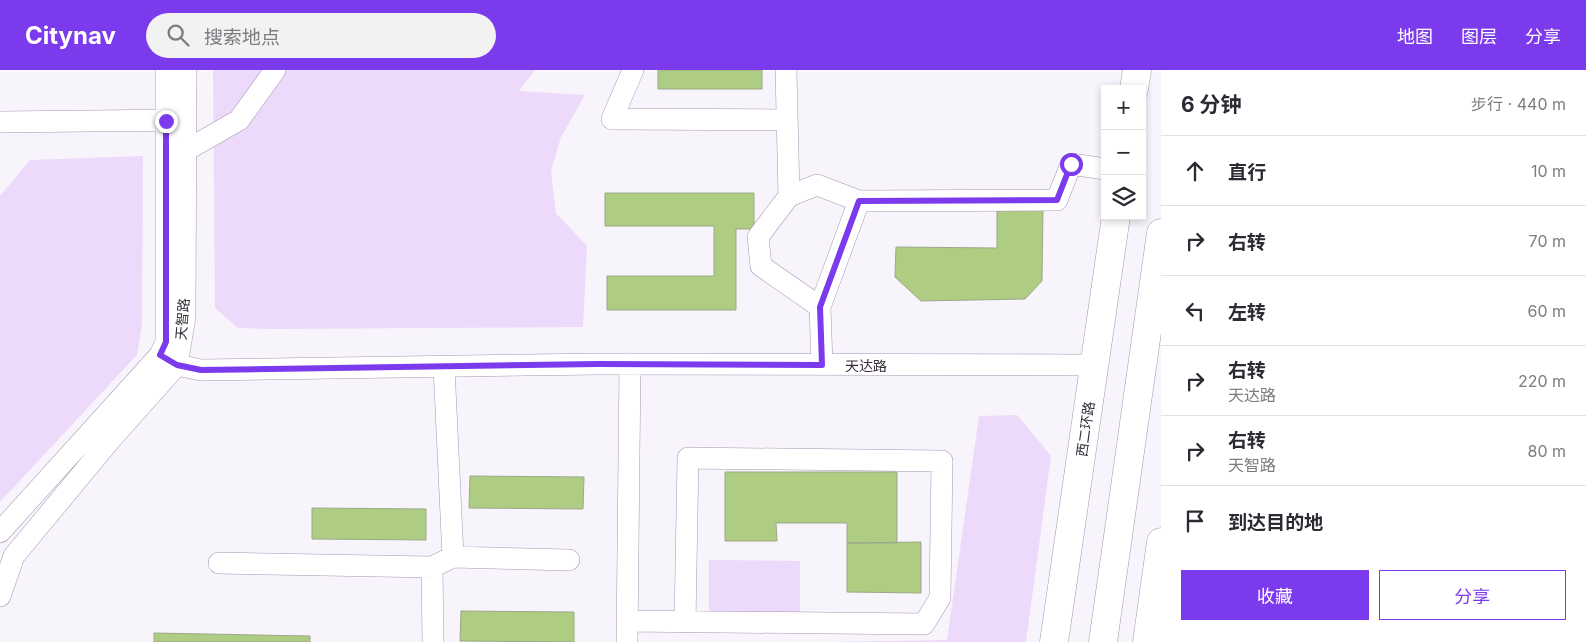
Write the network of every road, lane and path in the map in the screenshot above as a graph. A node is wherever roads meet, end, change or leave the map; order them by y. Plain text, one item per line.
1 (166, 70) edge
2 (186, 70) edge
3 (275, 70) edge
4 (634, 70) edge
5 (786, 70) edge
6 (1137, 70) edge
7 (1135, 85) edge
8 (787, 120) junction
9 (176, 121) junction
10 (0, 122) edge
11 (185, 151) junction
12 (1101, 168) edge
13 (789, 196) junction
14 (859, 201) junction
15 (1115, 220) edge
16 (1161, 234) edge
17 (820, 307) junction
18 (169, 360) junction
19 (630, 364) junction
20 (822, 365) junction
21 (1094, 365) junction
22 (444, 367) junction
23 (0, 532) edge
24 (1161, 542) edge
25 (453, 557) junction
26 (570, 560) dead end
27 (219, 563) dead end
28 (432, 567) junction
29 (3, 580) edge
30 (686, 622) junction
31 (628, 632) edge
32 (433, 642) edge
33 (1054, 642) edge
34 (1103, 642) edge
35 (1147, 642) edge

1 - 9 street, 天智路
2 - 9 street, 天智路
3 - 11 street
4 - 8 street
5 - 8 street
6 - 7 highway
8 - 13 street
9 - 10 street
9 - 11 street, 天智路
9 - 18 street, 天智路
11 - 18 street, 天智路
12 - 14 street
13 - 14 street
13 - 17 street
14 - 17 street
15 - 21 highway, 西二环路
16 - 34 highway
17 - 20 street
18 - 22 street, 天达路
18 - 23 street, 天智路
18 - 29 street, 天智路
19 - 20 street, 天达路
19 - 22 street, 天达路
19 - 31 street
20 - 21 street, 天达路
21 - 33 highway, 西二环路
22 - 25 street
24 - 35 highway
25 - 26 street
25 - 28 street
27 - 28 street
28 - 32 street
30 - 30 street
30 - 31 street

